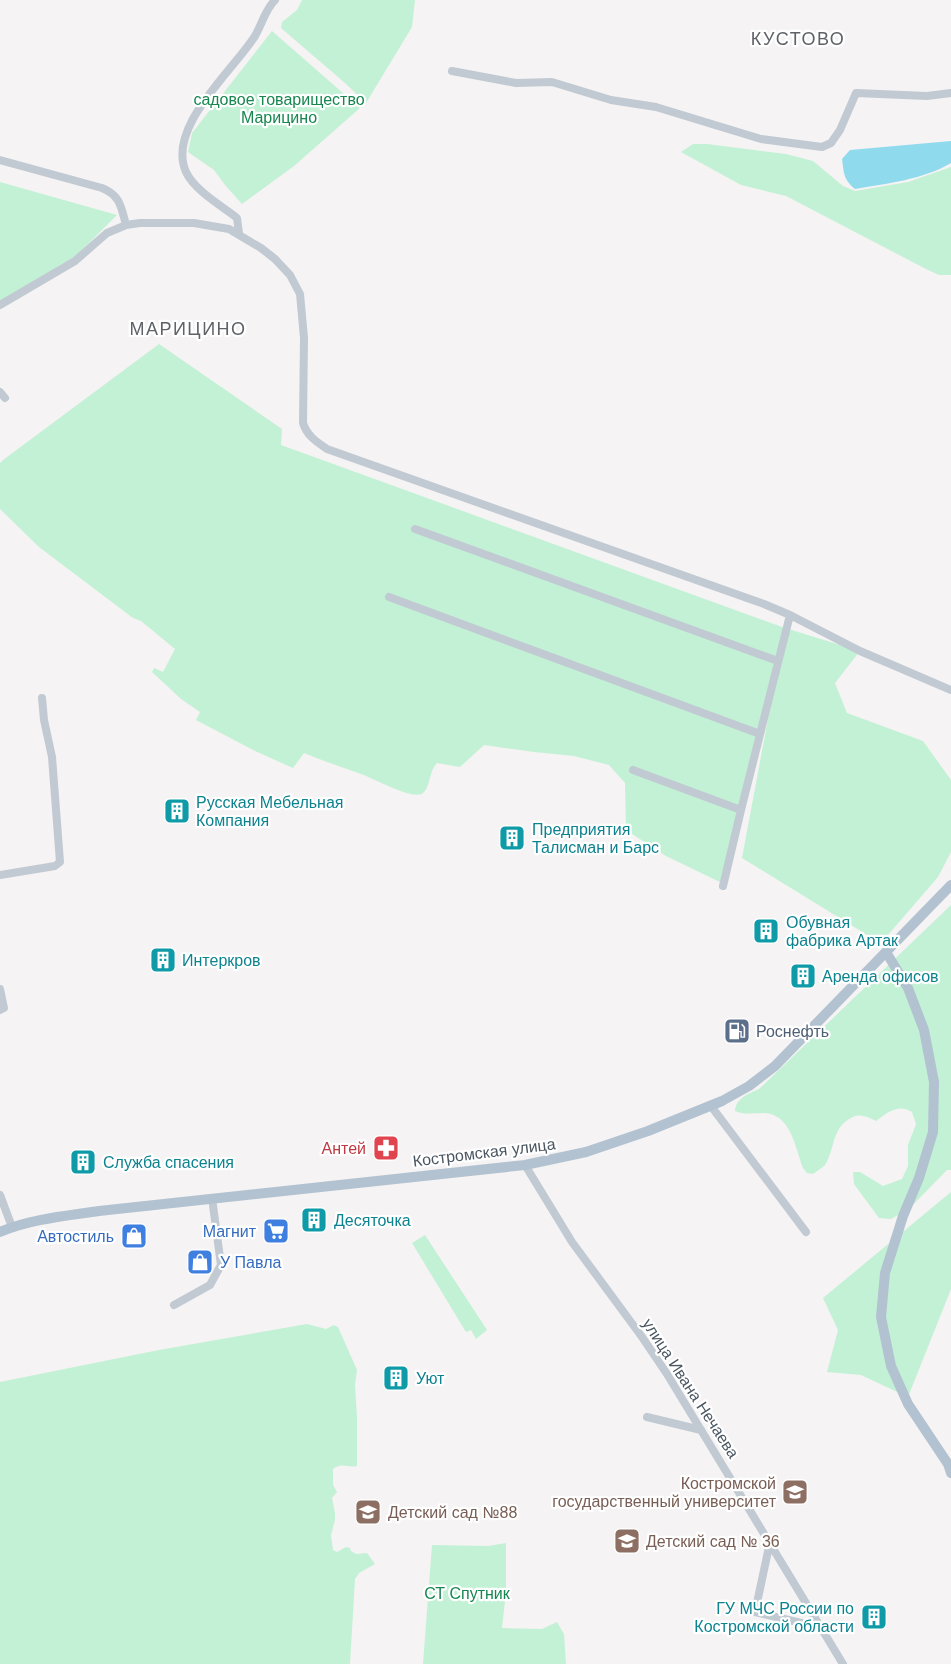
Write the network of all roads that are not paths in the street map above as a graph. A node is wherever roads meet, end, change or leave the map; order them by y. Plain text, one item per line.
1 (275, 0) edge
2 (452, 71) dead end
3 (951, 93) edge
4 (0, 160) edge
5 (126, 225) junction
6 (239, 234) junction
7 (0, 305) edge
8 (415, 529) dead end
9 (389, 597) dead end
10 (790, 615) junction
11 (778, 661) junction
12 (951, 690) edge
13 (42, 698) dead end
14 (760, 734) junction
15 (633, 770) dead end
16 (741, 810) junction
17 (0, 875) edge
18 (951, 885) edge
19 (723, 886) dead end
20 (886, 952) junction
21 (0, 989) edge
22 (2, 1009) edge
23 (711, 1106) junction
24 (525, 1165) junction
25 (0, 1195) edge
26 (212, 1198) junction
27 (12, 1227) junction
28 (0, 1232) edge
29 (806, 1232) dead end
30 (174, 1305) dead end
31 (647, 1417) dead end
32 (701, 1430) junction
33 (951, 1473) edge
34 (770, 1542) junction
35 (822, 1628) junction
36 (843, 1664) edge

1 - 6 street
2 - 3 street
4 - 5 street
5 - 6 street
5 - 7 street
6 - 10 street
8 - 11 street
9 - 14 street
10 - 11 street
10 - 12 street
11 - 14 street
13 - 17 street
14 - 16 street
15 - 16 street
16 - 19 street
18 - 20 main road, Костромская улица
20 - 23 main road, Костромская улица
20 - 33 main road
21 - 22 street
23 - 24 main road, Костромская улица
23 - 29 street
24 - 26 main road, Костромская улица
24 - 32 street, улица Ивана Нечаева
25 - 27 street
26 - 27 main road, Костромская улица
26 - 30 street
27 - 28 main road, Костромская улица
31 - 32 street
32 - 34 street, улица Ивана Нечаева
34 - 35 street, улица Ивана Нечаева
34 - 35 street
35 - 36 street, улица Ивана Нечаева

